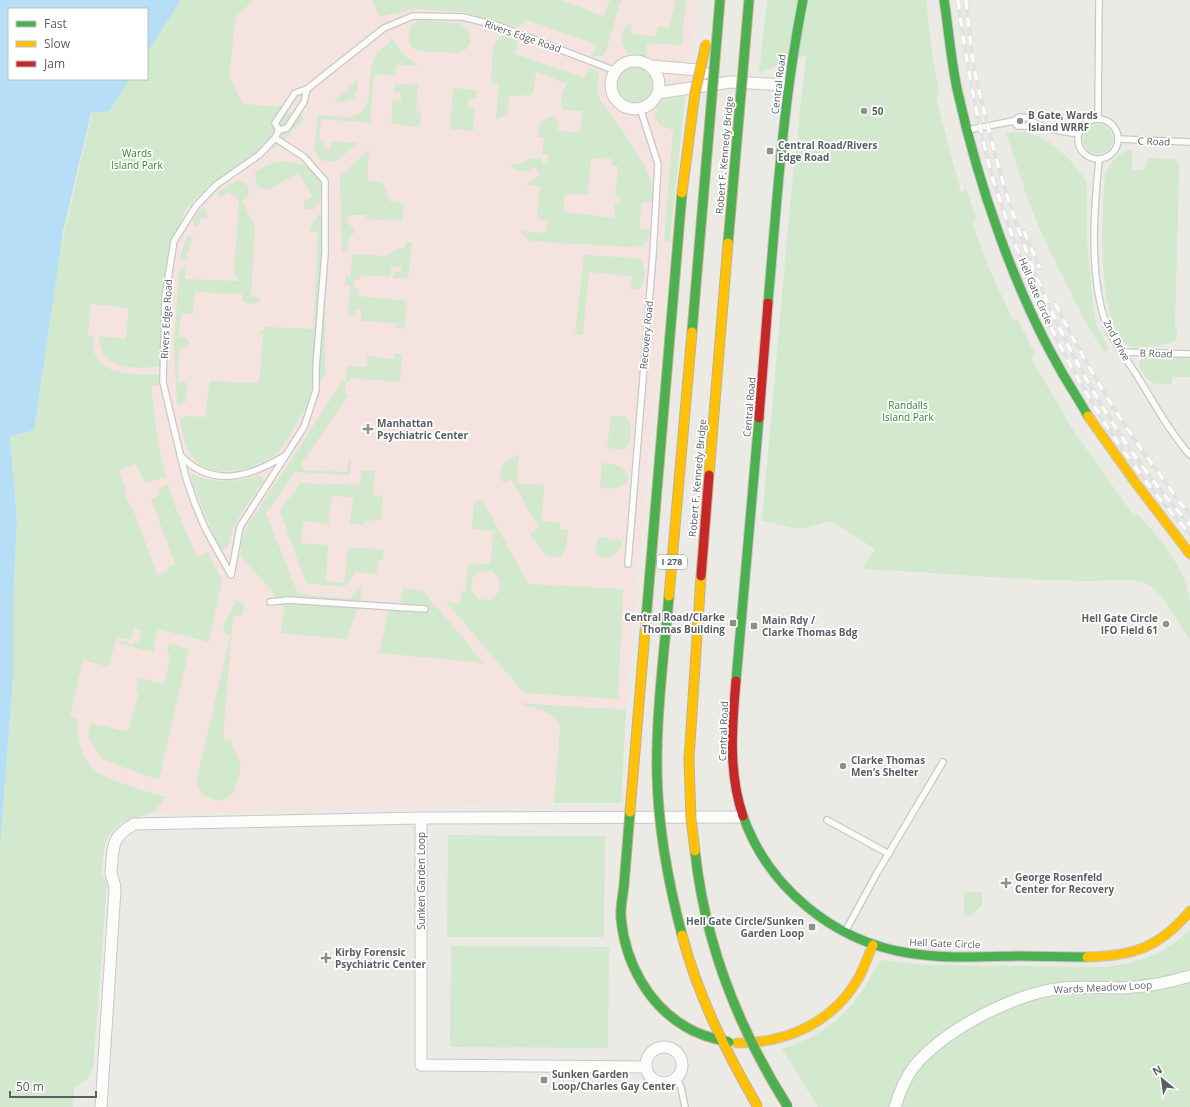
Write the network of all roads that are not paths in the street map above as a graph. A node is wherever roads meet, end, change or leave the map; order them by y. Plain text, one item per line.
1 (716, 0) edge
2 (720, 0) edge
3 (749, 0) edge
4 (803, 0) edge
5 (944, 0) edge
6 (1099, 0) edge
7 (651, 66) junction
8 (616, 70) junction
9 (730, 82) junction
10 (788, 84) junction
11 (307, 89) junction
12 (658, 93) junction
13 (640, 108) junction
14 (1098, 119) junction
15 (1013, 121) junction
16 (1031, 123) junction
17 (279, 130) junction
18 (968, 130) junction
19 (1078, 134) junction
20 (275, 138) junction
21 (1118, 139) junction
22 (1190, 142) edge
23 (1099, 160) junction
24 (1122, 352) junction
25 (1190, 354) edge
26 (180, 455) junction
27 (286, 455) junction
28 (1190, 455) edge
29 (1190, 554) edge
30 (628, 564) dead end
31 (270, 602) dead end
32 (425, 609) dead end
33 (943, 762) dead end
34 (742, 817) junction
35 (421, 818) junction
36 (827, 820) dead end
37 (889, 854) junction
38 (1190, 911) edge
39 (846, 932) junction
40 (873, 945) junction
41 (1190, 976) edge
42 (646, 1066) junction
43 (677, 1079) junction
44 (101, 1107) edge
45 (685, 1107) edge
46 (758, 1107) edge
47 (788, 1107) edge
48 (894, 1107) edge

1 - 40 main road, bridge
2 - 46 main road, Robert F. Kennedy Bridge / I 278, bridge
3 - 47 main road, Robert F. Kennedy Bridge / I 278, bridge
4 - 10 main road, Central Road
5 - 18 main road, Hell Gate Circle
6 - 14 lane
7 - 8 street
7 - 9 street
7 - 12 street
8 - 11 lane, Rivers Edge Road
8 - 13 street
9 - 10 street
9 - 12 street
10 - 34 main road, Central Road
11 - 17 lane, Rivers Edge Road
11 - 17 lane, Rivers Edge Road
12 - 13 street
13 - 30 lane, Recovery Road
14 - 19 lane
14 - 21 lane
15 - 16 lane
15 - 16 lane
15 - 18 lane
16 - 19 lane
17 - 20 lane, Rivers Edge Road
18 - 29 main road, Hell Gate Circle
19 - 23 lane
20 - 26 lane, Rivers Edge Road
20 - 27 lane
21 - 22 lane, C Road
21 - 23 lane
23 - 24 lane, 2nd Drive
24 - 25 lane, B Road
24 - 28 lane, 2nd Drive
26 - 27 lane
26 - 27 lane, Rivers Edge Road
31 - 32 lane
33 - 37 lane
34 - 35 street, Sunken Garden Loop
34 - 39 main road, Hell Gate Circle
35 - 42 street, Sunken Garden Loop
35 - 44 street
36 - 37 lane
37 - 39 lane
38 - 40 main road, Hell Gate Circle
39 - 40 main road, Hell Gate Circle
41 - 48 street, Wards Meadow Loop
42 - 43 street
42 - 43 street
43 - 45 lane

